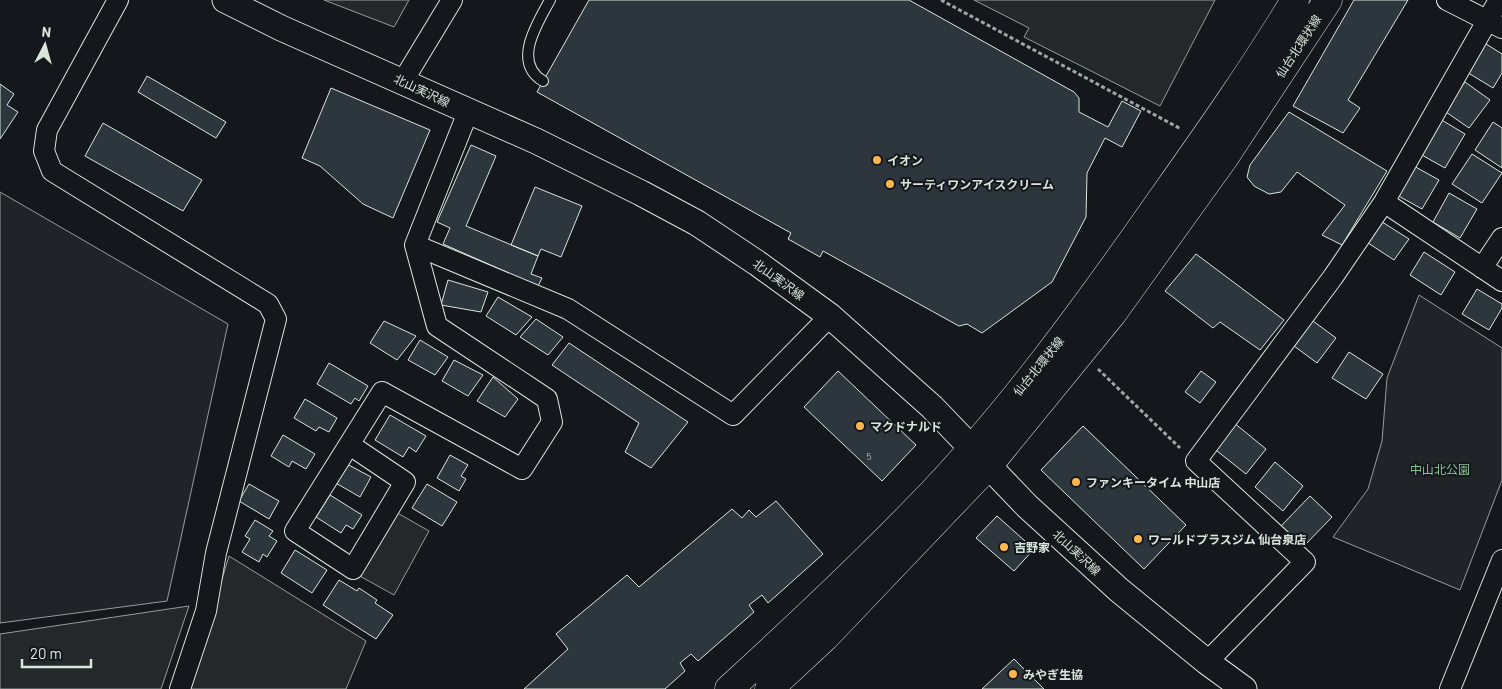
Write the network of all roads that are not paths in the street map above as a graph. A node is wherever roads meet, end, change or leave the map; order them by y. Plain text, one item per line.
1 (118, 0) edge
2 (225, 0) edge
3 (452, 0) edge
4 (550, 0) edge
5 (1294, 0) edge
6 (1328, 0) edge
7 (1448, 0) edge
8 (1499, 0) edge
9 (1495, 25) edge
10 (403, 81) junction
11 (543, 81) dead end
12 (468, 112) junction
13 (1384, 202) junction
14 (1502, 238) edge
15 (415, 245) junction
16 (1482, 268) junction
17 (1502, 281) edge
18 (830, 316) junction
19 (350, 445) junction
20 (980, 458) junction
21 (1502, 560) edge
22 (1494, 603) edge
23 (1207, 662) junction
24 (1232, 686) edge
25 (180, 689) edge
26 (729, 689) edge
27 (769, 689) edge
28 (1450, 689) edge

1 - 25 street
2 - 10 street, 北山実沢線
3 - 10 street
4 - 11 lane
5 - 20 main road, 仙台北環状線
6 - 20 main road, 仙台北環状線
7 - 9 street
8 - 9 street
9 - 13 street
10 - 12 street, 北山実沢線
12 - 15 street
12 - 18 street, 北山実沢線
13 - 16 street
13 - 23 street
14 - 16 street
15 - 18 street
15 - 19 street
16 - 17 street
18 - 20 street, 北山実沢線
19 - 19 street
20 - 23 street, 北山実沢線
20 - 26 main road, 仙台北環状線
20 - 27 main road, 仙台北環状線
21 - 22 street
22 - 28 street
23 - 24 street, 北山実沢線

